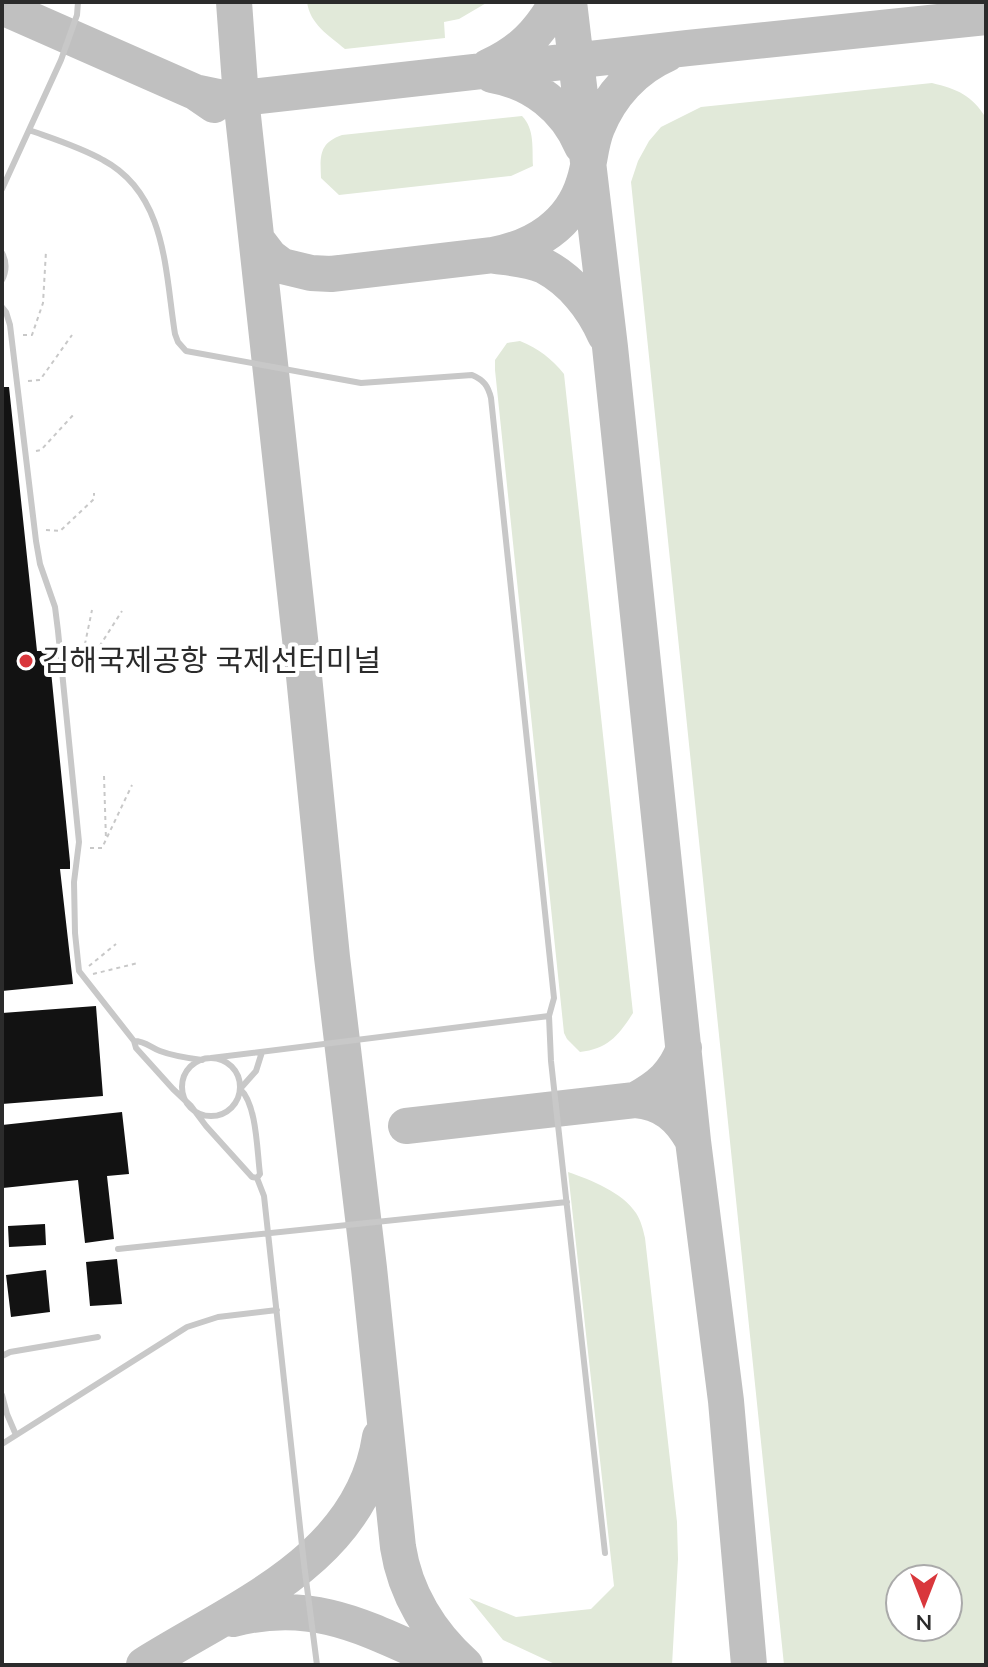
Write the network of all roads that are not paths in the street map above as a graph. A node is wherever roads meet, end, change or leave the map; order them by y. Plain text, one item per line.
1 (78, 2) edge
2 (29, 130) junction
3 (2, 189) edge
4 (2, 253) edge
5 (2, 281) edge
6 (2, 307) edge
7 (549, 1016) junction
8 (134, 1041) junction
9 (262, 1052) junction
10 (211, 1058) junction
11 (202, 1060) junction
12 (240, 1089) junction
13 (191, 1106) junction
14 (257, 1178) junction
15 (567, 1202) junction
16 (268, 1233) junction
17 (118, 1249) dead end
18 (277, 1310) junction
19 (98, 1337) dead end
20 (2, 1356) edge
21 (2, 1395) edge
22 (16, 1435) junction
23 (2, 1444) edge
24 (605, 1553) dead end
25 (317, 1665) edge

1 - 2 lane
2 - 3 lane
2 - 7 lane
4 - 5 lane
6 - 8 lane
7 - 9 lane
7 - 15 lane
8 - 11 lane
8 - 13 lane
9 - 10 lane
9 - 12 lane
10 - 11 lane
10 - 12 lane
11 - 13 lane
12 - 13 lane
12 - 14 lane
13 - 14 lane
14 - 16 lane
15 - 16 lane
15 - 24 lane
16 - 17 lane
16 - 18 lane
18 - 22 lane
18 - 25 lane
19 - 20 lane
21 - 22 lane
22 - 23 lane

